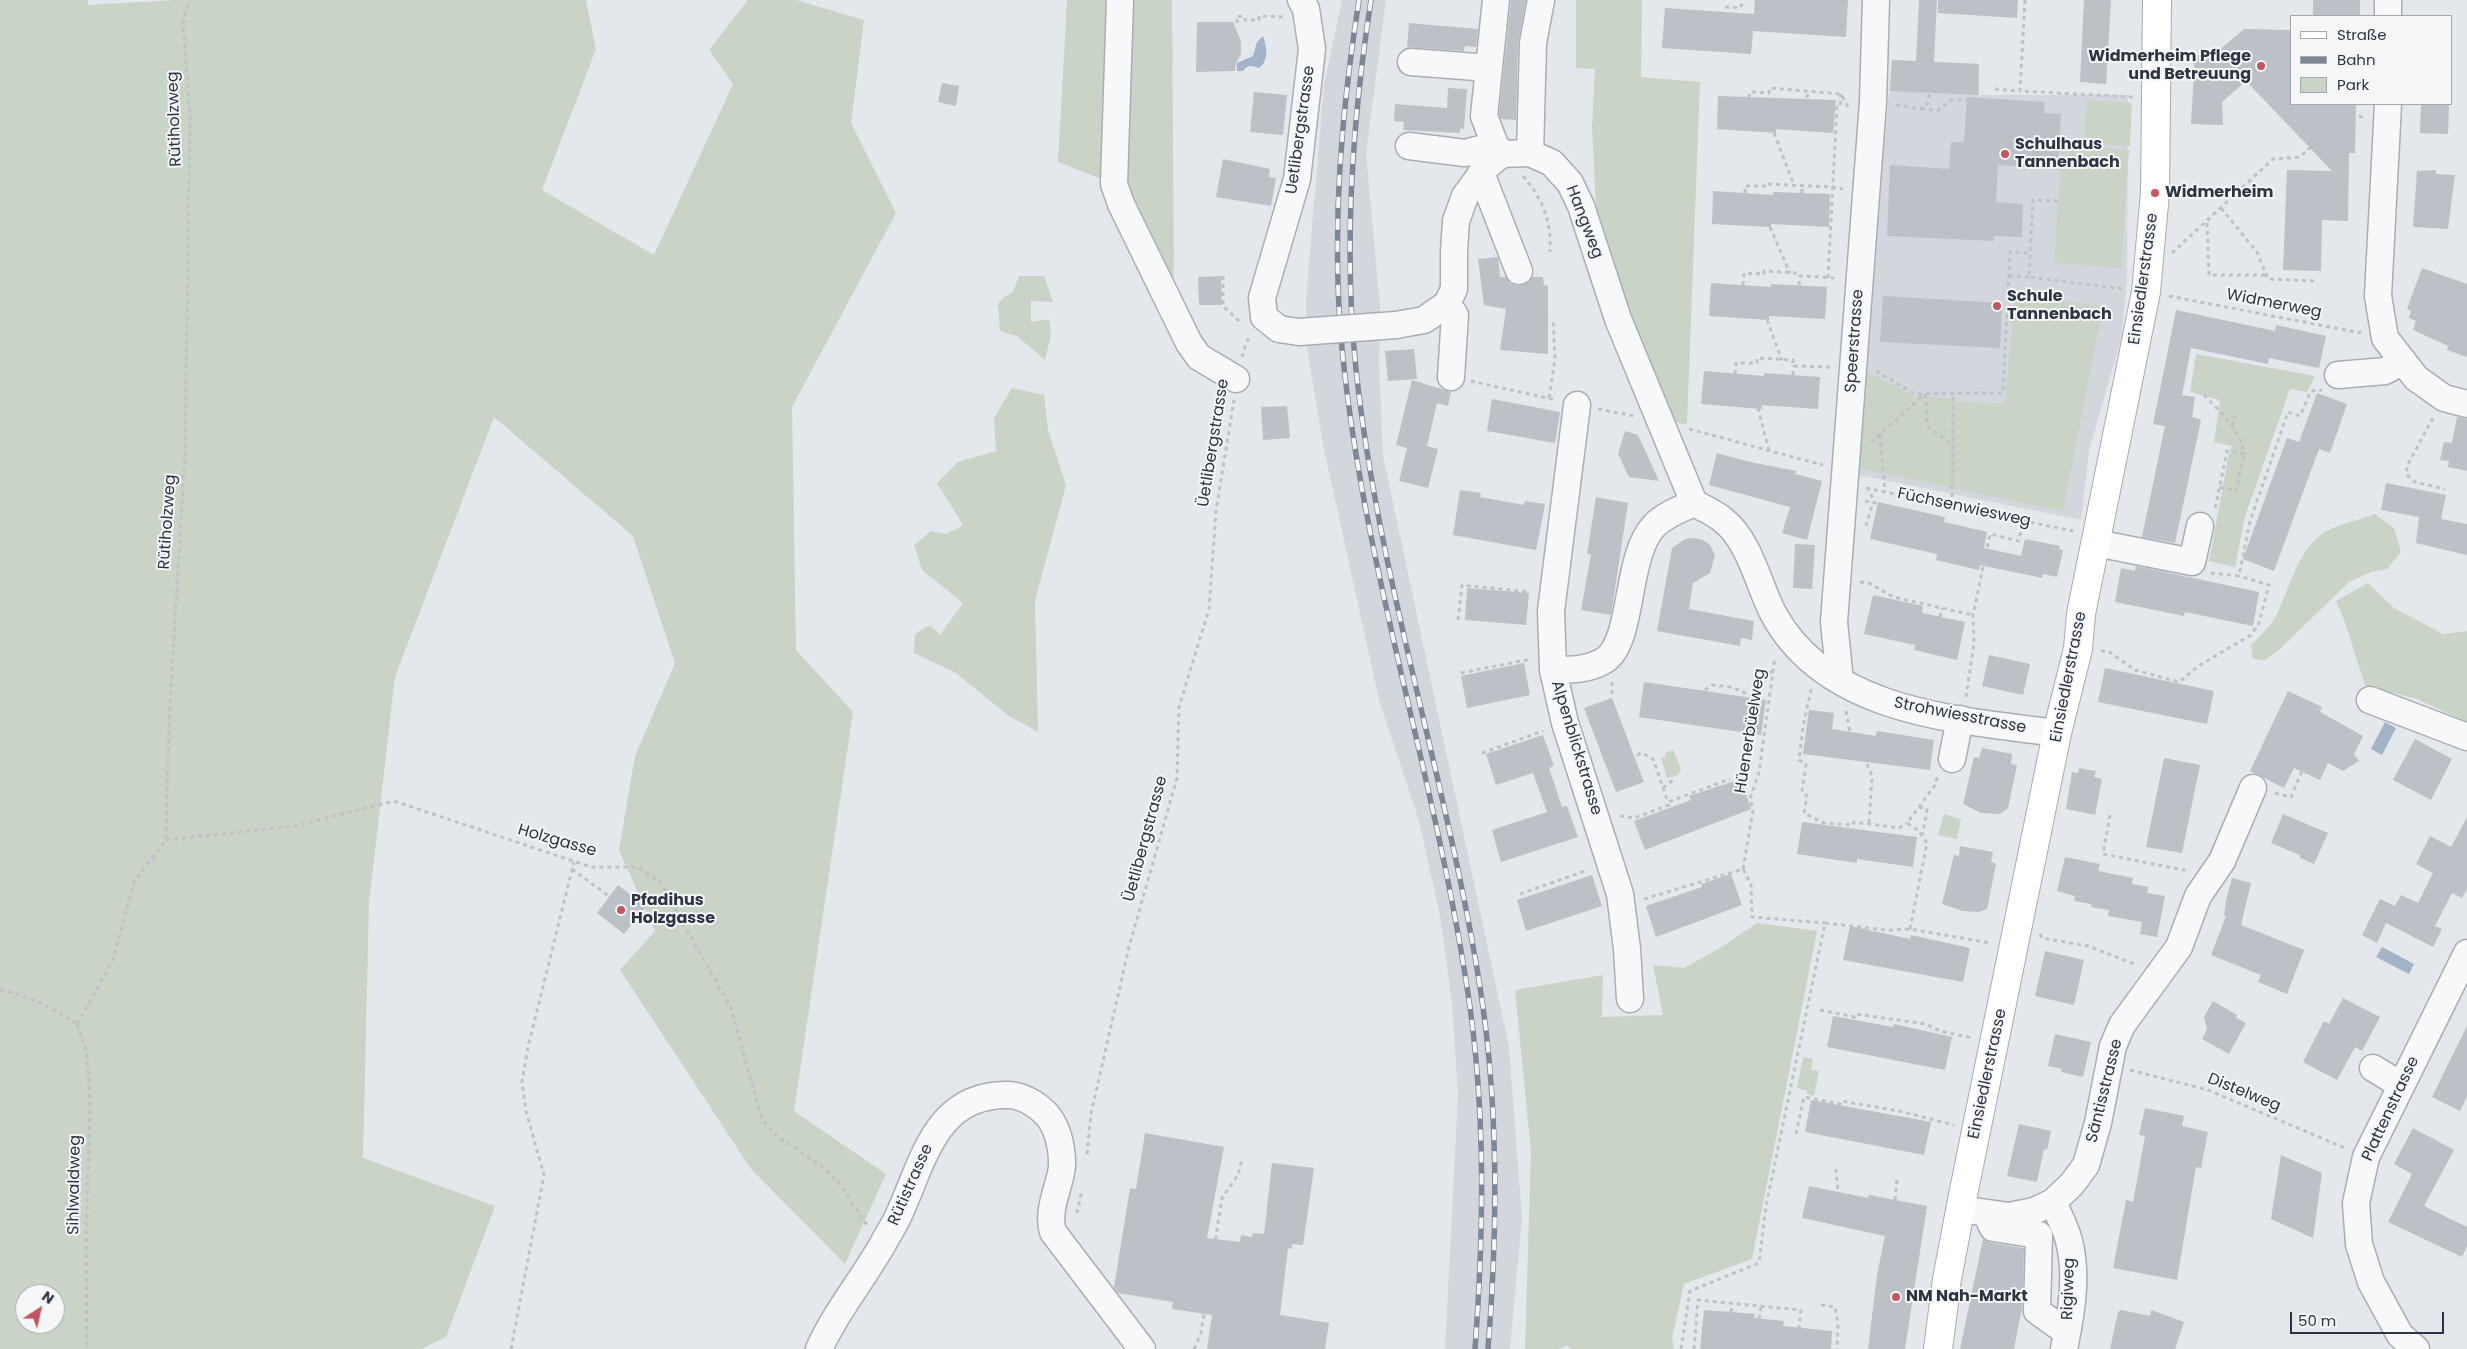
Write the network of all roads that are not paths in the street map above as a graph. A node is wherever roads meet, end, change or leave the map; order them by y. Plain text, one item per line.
1 (1120, 0) edge
2 (1301, 0) edge
3 (1496, 0) edge
4 (1541, 0) edge
5 (1876, 0) edge
6 (2157, 0) edge
7 (2388, 0) edge
8 (2388, 15) edge
9 (1411, 62) dead end
10 (1489, 68) junction
11 (2388, 111) edge
12 (1409, 146) dead end
13 (1499, 150) junction
14 (1530, 153) junction
15 (1481, 173) junction
16 (1519, 271) dead end
17 (1446, 304) junction
18 (2403, 361) junction
19 (1451, 377) dead end
20 (1236, 379) road end
21 (2334, 382) road end
22 (2456, 401) edge
23 (1578, 404) dead end
24 (1694, 502) junction
25 (2200, 526) road end
26 (2086, 537) junction
27 (1553, 670) junction
28 (1832, 675) junction
29 (2370, 700) dead end
30 (1962, 720) junction
31 (2057, 733) junction
32 (2467, 737) edge
33 (1944, 767) road end
34 (2253, 788) road end
35 (2467, 952) edge
36 (1630, 999) dead end
37 (2373, 1068) dead end
38 (2401, 1085) junction
39 (2053, 1202) junction
40 (1960, 1209) junction
41 (1991, 1214) junction
42 (2066, 1339) edge
43 (820, 1349) edge
44 (1142, 1349) edge
45 (1938, 1349) edge
46 (2416, 1349) edge

1 - 20 street
2 - 17 street, Uetlibergstrasse, bridge
3 - 10 street
4 - 14 street
5 - 28 street, Speerstrasse
6 - 26 main road, Einsiedlerstrasse
7 - 8 street
9 - 10 street
10 - 13 street
11 - 18 street
12 - 13 street, Hangweg
13 - 14 street, Hangweg
13 - 15 street
14 - 24 street, Hangweg
15 - 16 street
15 - 17 street
17 - 19 street
18 - 21 street
18 - 22 street
23 - 27 street, Alpenblickstrasse
24 - 27 street
24 - 28 street, Strohwiesstrasse
25 - 26 street
26 - 31 main road, Einsiedlerstrasse
27 - 36 street, Alpenblickstrasse
28 - 30 street, Strohwiesstrasse
29 - 32 street
30 - 31 street, Strohwiesstrasse
30 - 33 street
31 - 40 main road, Einsiedlerstrasse
34 - 39 street, Säntisstrasse
35 - 38 street, Plattenstrasse
37 - 38 street
38 - 46 street, Plattenstrasse
39 - 41 street, Säntisstrasse
39 - 42 street, Rigiweg
40 - 41 street, Säntisstrasse
40 - 45 main road, Einsiedlerstrasse
41 - 42 street
43 - 44 street, Rütistrasse

